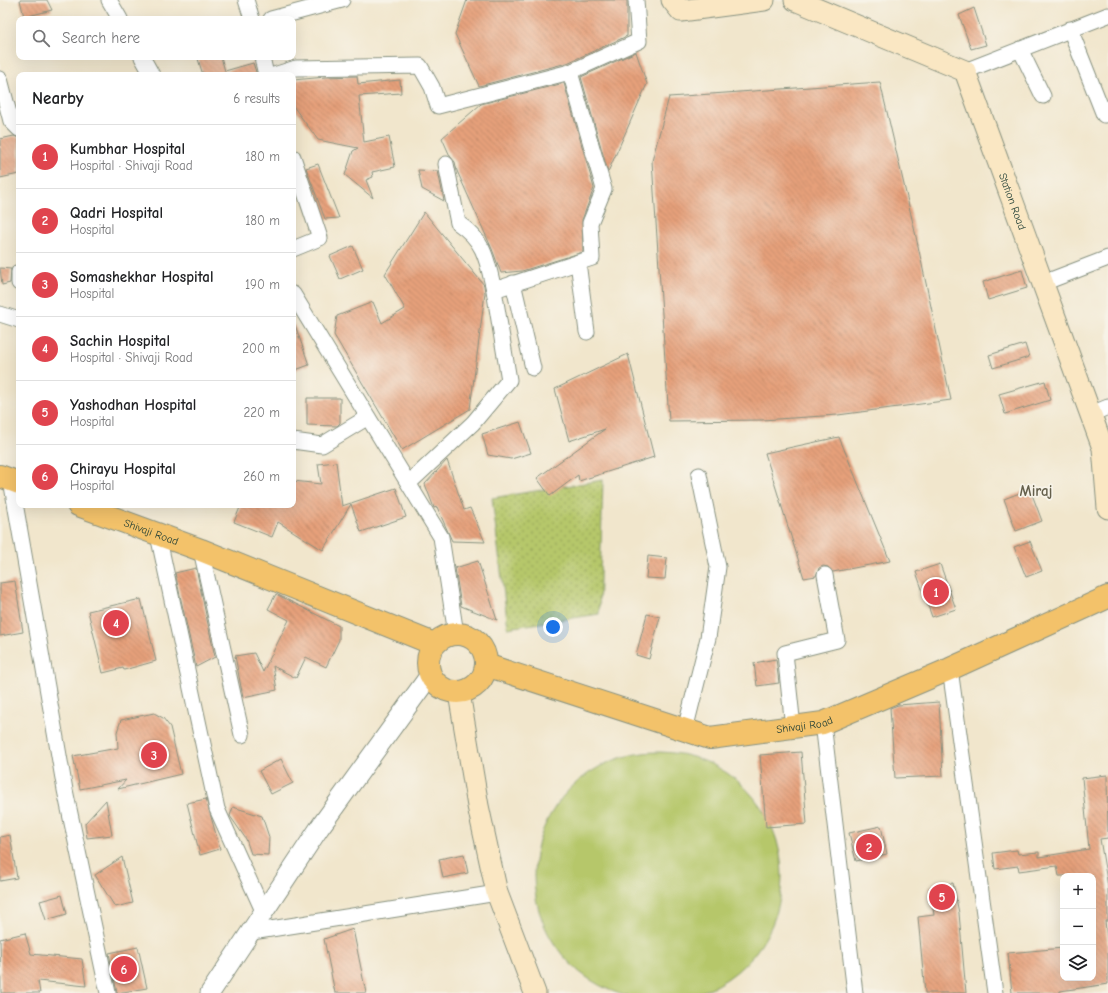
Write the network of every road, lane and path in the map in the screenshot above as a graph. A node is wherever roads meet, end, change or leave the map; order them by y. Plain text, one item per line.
1 (108, 0) edge
2 (246, 0) edge
3 (342, 0) edge
4 (636, 0) edge
5 (672, 0) edge
6 (764, 0) edge
7 (795, 0) edge
8 (301, 6) edge
9 (1108, 15) edge
10 (118, 16) edge
11 (251, 16) edge
12 (278, 16) edge
13 (1070, 29) junction
14 (1020, 49) junction
15 (144, 60) edge
16 (263, 60) edge
17 (964, 71) junction
18 (150, 72) edge
19 (265, 72) edge
20 (283, 72) edge
21 (570, 72) junction
22 (0, 79) edge
23 (1043, 96) dead end
24 (1104, 115) dead end
25 (16, 126) edge
26 (446, 164) dead end
27 (296, 166) edge
28 (296, 248) edge
29 (1108, 258) edge
30 (578, 262) junction
31 (513, 283) junction
32 (1043, 283) junction
33 (494, 290) junction
34 (296, 299) edge
35 (0, 314) edge
36 (16, 319) edge
37 (587, 332) dead end
38 (533, 368) dead end
39 (1099, 411) edge
40 (368, 417) junction
41 (296, 441) edge
42 (699, 474) dead end
43 (10, 480) edge
44 (409, 483) junction
45 (86, 508) edge
46 (1108, 508) edge
47 (158, 535) junction
48 (201, 550) junction
49 (825, 575) dead end
50 (1108, 597) edge
51 (456, 634) junction
52 (434, 644) junction
53 (486, 665) junction
54 (950, 669) junction
55 (430, 675) junction
56 (459, 693) junction
57 (823, 722) junction
58 (793, 727) junction
59 (685, 730) junction
60 (242, 735) dead end
61 (497, 893) junction
62 (264, 913) junction
63 (252, 932) junction
64 (108, 993) edge
65 (210, 993) edge
66 (535, 993) edge
67 (855, 993) edge
68 (995, 993) edge

1 - 10 street
2 - 11 street
3 - 8 street
4 - 21 street
5 - 6 main road
7 - 17 main road
8 - 12 street
9 - 13 street
13 - 14 street
13 - 24 street
14 - 17 street
14 - 23 street
15 - 18 street
16 - 19 street
17 - 32 main road, Station Road
20 - 21 street
21 - 30 street
22 - 25 street
26 - 33 street
27 - 28 street
29 - 32 street
30 - 31 street
30 - 37 street
31 - 33 street
31 - 38 street
32 - 39 main road, Station Road
33 - 44 street
34 - 40 street
35 - 36 street
39 - 46 main road, Station Road
40 - 41 street
40 - 44 street
42 - 59 street
43 - 64 street
44 - 51 street
45 - 47 main road, Shivaji Road
47 - 48 main road, Shivaji Road
47 - 62 street
48 - 52 main road, Shivaji Road
48 - 60 street
49 - 58 street
50 - 54 main road, Shivaji Road
51 - 52 main road
51 - 53 main road
52 - 55 main road
53 - 56 main road
53 - 59 main road, Shivaji Road
54 - 57 main road, Shivaji Road
54 - 68 street
55 - 56 main road
55 - 62 street
56 - 61 main road
57 - 58 main road, Shivaji Road
57 - 67 street
58 - 59 main road, Shivaji Road
61 - 63 street
61 - 66 main road
62 - 63 street
63 - 65 street

